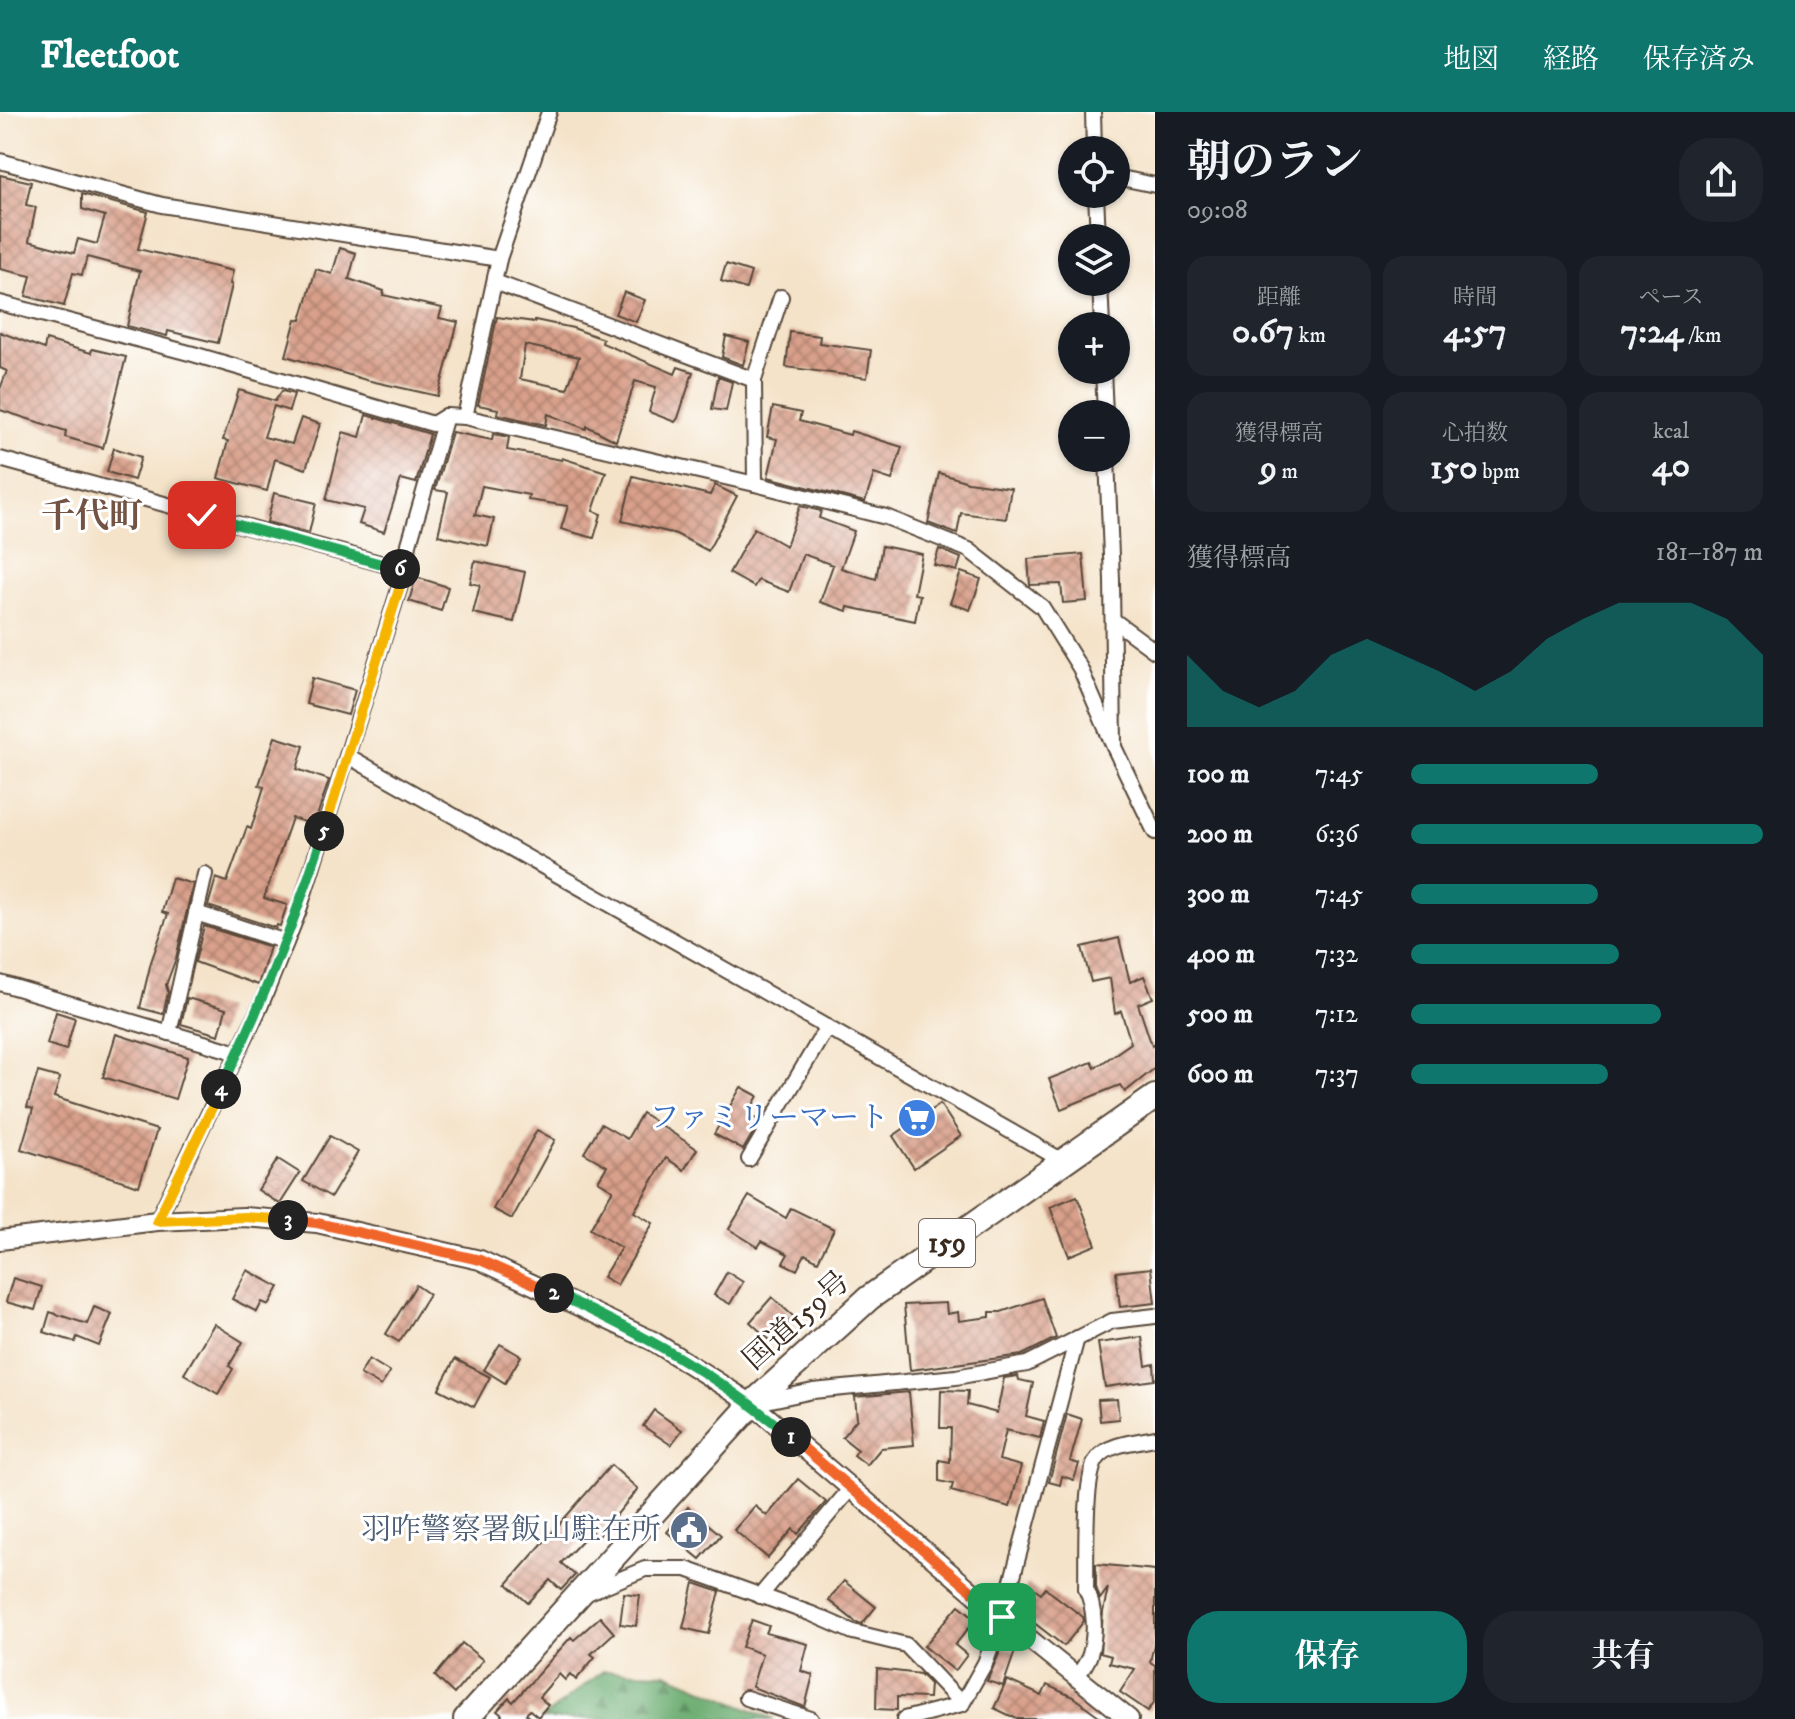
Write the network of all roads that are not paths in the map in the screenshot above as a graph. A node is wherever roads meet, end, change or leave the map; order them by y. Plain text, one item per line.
1 (549, 112) edge
2 (1093, 112) edge
3 (1094, 136) edge
4 (0, 161) edge
5 (1130, 180) edge
6 (1155, 185) edge
7 (499, 259) junction
8 (495, 282) junction
9 (781, 297) dead end
10 (0, 303) edge
11 (754, 380) junction
12 (446, 416) junction
13 (465, 417) junction
14 (0, 459) edge
15 (1108, 472) edge
16 (755, 484) junction
17 (405, 570) junction
18 (1113, 620) junction
19 (1155, 651) edge
20 (1114, 747) junction
21 (348, 756) junction
22 (1155, 832) edge
23 (205, 874) dead end
24 (196, 913) junction
25 (286, 942) junction
26 (0, 983) edge
27 (827, 1027) junction
28 (169, 1033) junction
29 (238, 1053) junction
30 (1155, 1097) edge
31 (749, 1159) dead end
32 (1063, 1161) junction
33 (157, 1221) junction
34 (0, 1240) edge
35 (1155, 1316) edge
36 (1077, 1338) junction
37 (752, 1404) junction
38 (1155, 1438) edge
39 (851, 1488) junction
40 (760, 1596) junction
41 (575, 1598) junction
42 (1002, 1617) junction
43 (1077, 1677) junction
44 (746, 1698) dead end
45 (962, 1704) junction
46 (466, 1719) edge
47 (811, 1719) edge
48 (904, 1719) edge
49 (1129, 1719) edge

1 - 7 street
2 - 3 street
4 - 7 street
5 - 6 street
7 - 8 street
8 - 11 street
8 - 13 street
9 - 11 street
10 - 12 street
11 - 16 street
12 - 13 street
12 - 17 street
13 - 16 street
14 - 17 street
15 - 18 street
16 - 20 street
17 - 21 street
18 - 19 street
18 - 20 street
20 - 22 street
21 - 25 street
21 - 27 street
23 - 24 street
24 - 25 street
24 - 28 street
25 - 29 street
26 - 28 street
27 - 31 street
27 - 32 street
28 - 29 street
29 - 33 street
30 - 32 highway, 国道159号 / 159
32 - 37 highway, 国道159号 / 159
33 - 34 street
33 - 37 street
35 - 36 street
36 - 37 street
36 - 42 street
37 - 39 street
37 - 41 highway, 国道159号 / 159
38 - 43 street
39 - 40 street
39 - 42 street
40 - 41 street
40 - 45 street
41 - 46 highway, 国道159号 / 159
42 - 43 street
42 - 45 street
43 - 49 street
44 - 47 street
45 - 48 street

